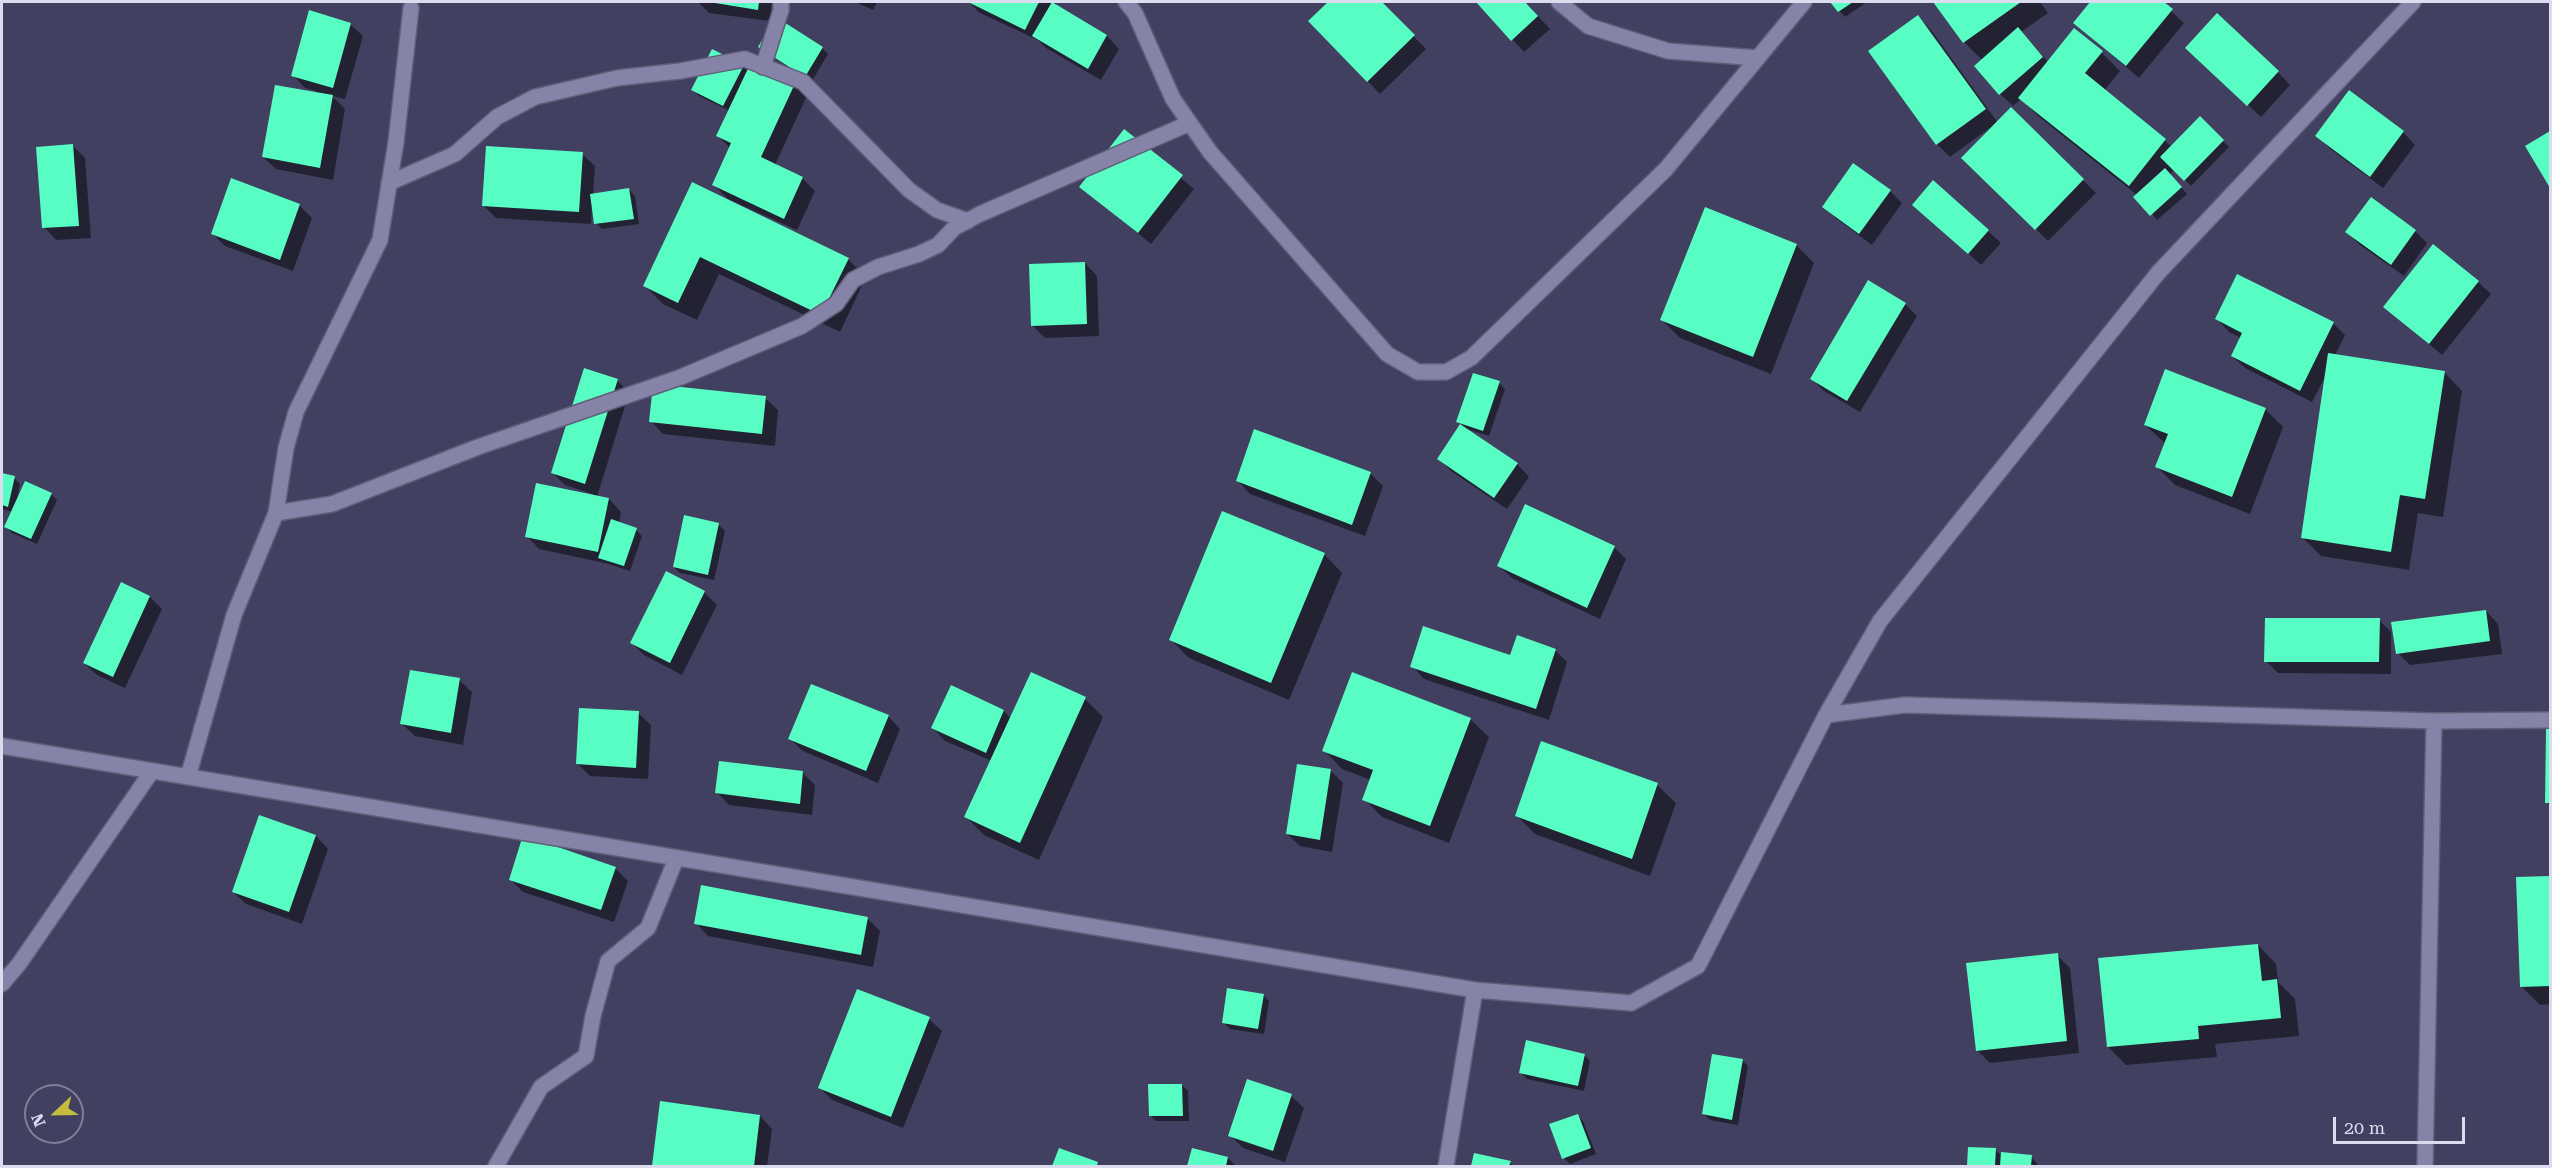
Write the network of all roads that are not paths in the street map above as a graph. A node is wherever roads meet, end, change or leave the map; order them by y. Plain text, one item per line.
1 (781, 2) edge
2 (1126, 2) edge
3 (1558, 2) edge
4 (1804, 2) edge
5 (2413, 2) edge
6 (411, 8) dead end
7 (1758, 58) junction
8 (763, 67) junction
9 (1190, 123) junction
10 (389, 183) junction
11 (968, 221) junction
12 (276, 513) junction
13 (1826, 716) junction
14 (2550, 720) edge
15 (2434, 721) junction
16 (2, 746) edge
17 (152, 771) junction
18 (188, 777) junction
19 (676, 859) junction
20 (2, 984) edge
21 (1475, 990) junction
22 (496, 1167) edge
23 (1446, 1167) edge
24 (2425, 1167) edge

1 - 8 street
2 - 9 street
3 - 7 street
4 - 7 street
5 - 13 street
6 - 10 street
7 - 9 street
8 - 10 street
8 - 11 street
9 - 11 street
10 - 12 street
11 - 12 street
12 - 18 street
13 - 15 street
13 - 21 street
14 - 15 street
15 - 24 street
16 - 17 street
17 - 18 street
17 - 20 street
18 - 19 street
19 - 21 street
19 - 22 street
21 - 23 street

